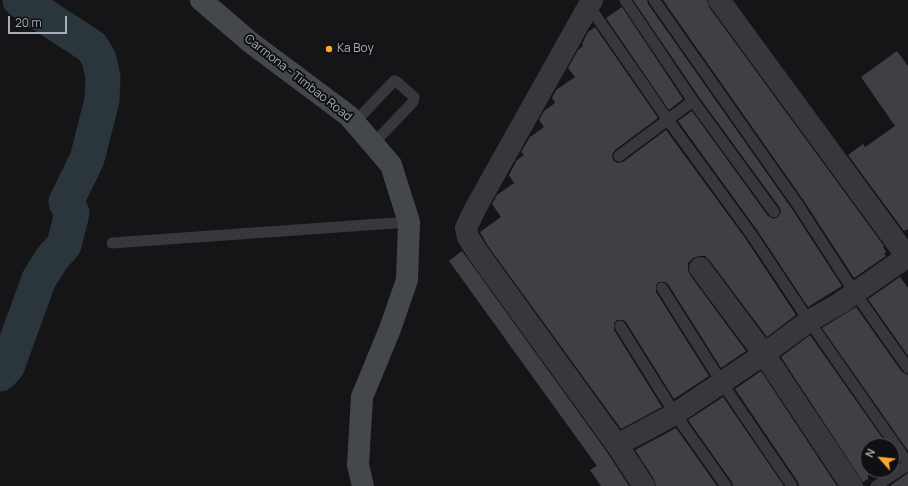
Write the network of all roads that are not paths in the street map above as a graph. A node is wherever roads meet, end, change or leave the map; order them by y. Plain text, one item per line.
1 (625, 0) edge
2 (654, 0) edge
3 (719, 0) edge
4 (206, 2) edge
5 (590, 3) edge
6 (693, 101) junction
7 (668, 120) junction
8 (355, 122) junction
9 (374, 144) junction
10 (619, 156) dead end
11 (774, 212) dead end
12 (409, 222) junction
13 (112, 243) dead end
14 (908, 257) edge
15 (700, 268) dead end
16 (662, 288) dead end
17 (855, 293) junction
18 (809, 321) junction
19 (620, 326) dead end
20 (764, 354) junction
21 (908, 368) edge
22 (722, 382) junction
23 (675, 414) junction
24 (617, 445) junction
25 (908, 464) edge
26 (363, 486) edge
27 (644, 486) edge
28 (726, 486) edge
29 (792, 486) edge
30 (852, 486) edge
31 (876, 486) edge

1 - 6 lane
2 - 17 lane
3 - 14 street
4 - 8 main road, Carmona - Timbao Road
5 - 7 lane
5 - 24 street
6 - 7 lane
6 - 11 lane
7 - 10 lane
7 - 18 lane
8 - 9 main road, Carmona - Timbao Road
8 - 9 lane
9 - 12 main road, Carmona - Timbao Road
12 - 13 lane
12 - 26 main road, Carmona - Timbao Road
14 - 17 street
15 - 20 street
16 - 22 lane
17 - 18 street
17 - 21 lane
18 - 20 street
18 - 25 lane
19 - 23 lane
20 - 22 street
20 - 30 street
22 - 23 street
22 - 29 lane
23 - 24 street
23 - 28 lane
24 - 27 street
25 - 31 lane

